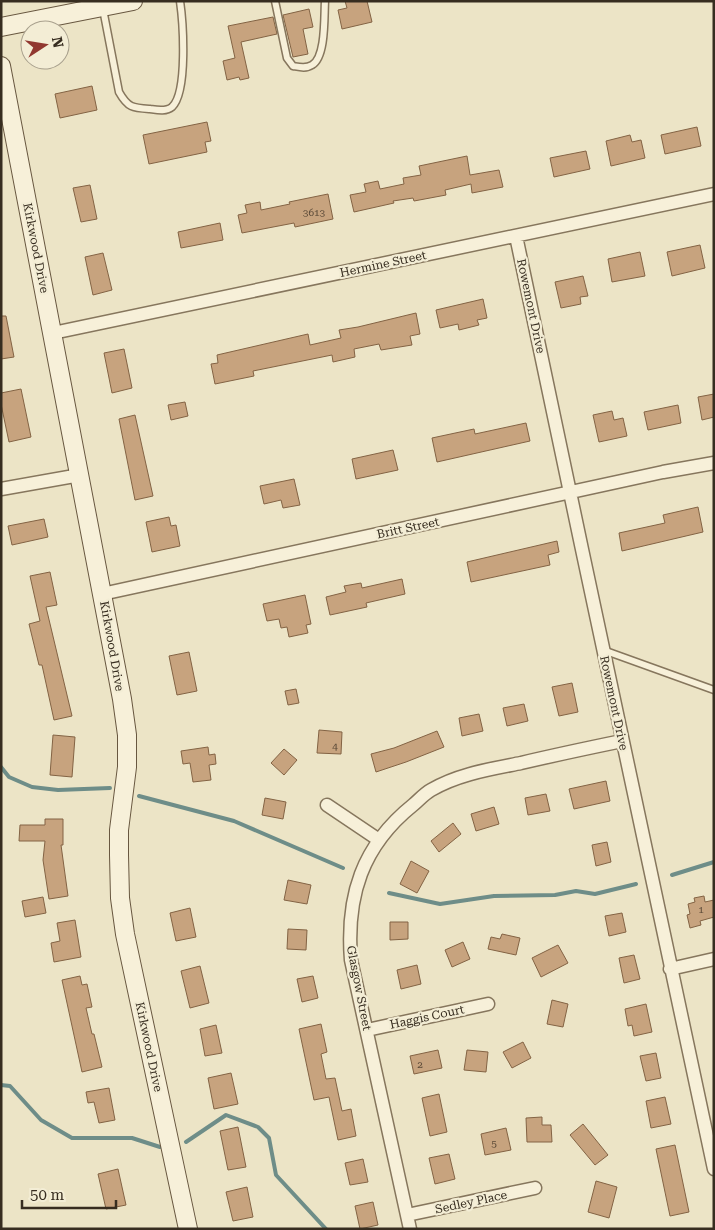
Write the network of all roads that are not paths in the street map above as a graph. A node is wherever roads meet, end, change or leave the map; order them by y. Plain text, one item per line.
1 (133, 1) edge
2 (180, 1) edge
3 (275, 1) edge
4 (325, 1) edge
5 (103, 7) junction
6 (1, 27) edge
7 (1, 66) edge
8 (714, 194) edge
9 (516, 236) junction
10 (52, 333) junction
11 (714, 463) edge
12 (80, 475) junction
13 (1, 489) edge
14 (571, 492) junction
15 (102, 594) junction
16 (602, 649) junction
17 (714, 690) edge
18 (622, 741) junction
19 (327, 805) dead end
20 (378, 840) junction
21 (714, 959) edge
22 (670, 969) junction
23 (488, 1004) dead end
24 (367, 1030) junction
25 (714, 1169) edge
26 (535, 1188) dead end
27 (407, 1215) junction
28 (188, 1229) edge
29 (410, 1229) edge

1 - 5 street
2 - 5 lane
3 - 4 lane
5 - 6 street
7 - 10 street, Kirkwood Drive
8 - 9 street, Hermine Street
9 - 10 street, Hermine Street
9 - 14 street, Rowemont Drive
10 - 12 street, Kirkwood Drive
11 - 14 street, Britt Street
12 - 13 street
12 - 15 street, Kirkwood Drive
14 - 15 street, Britt Street
14 - 16 street, Rowemont Drive
15 - 28 street, Kirkwood Drive
16 - 17 lane
16 - 18 street, Rowemont Drive
18 - 20 street, Glasgow Street
18 - 22 street, Rowemont Drive
19 - 20 street
20 - 24 street, Glasgow Street
21 - 22 street
22 - 25 street, Rowemont Drive
23 - 24 street, Haggis Court
24 - 27 street, Glasgow Street
26 - 27 street, Sedley Place
27 - 29 street, Glasgow Street

